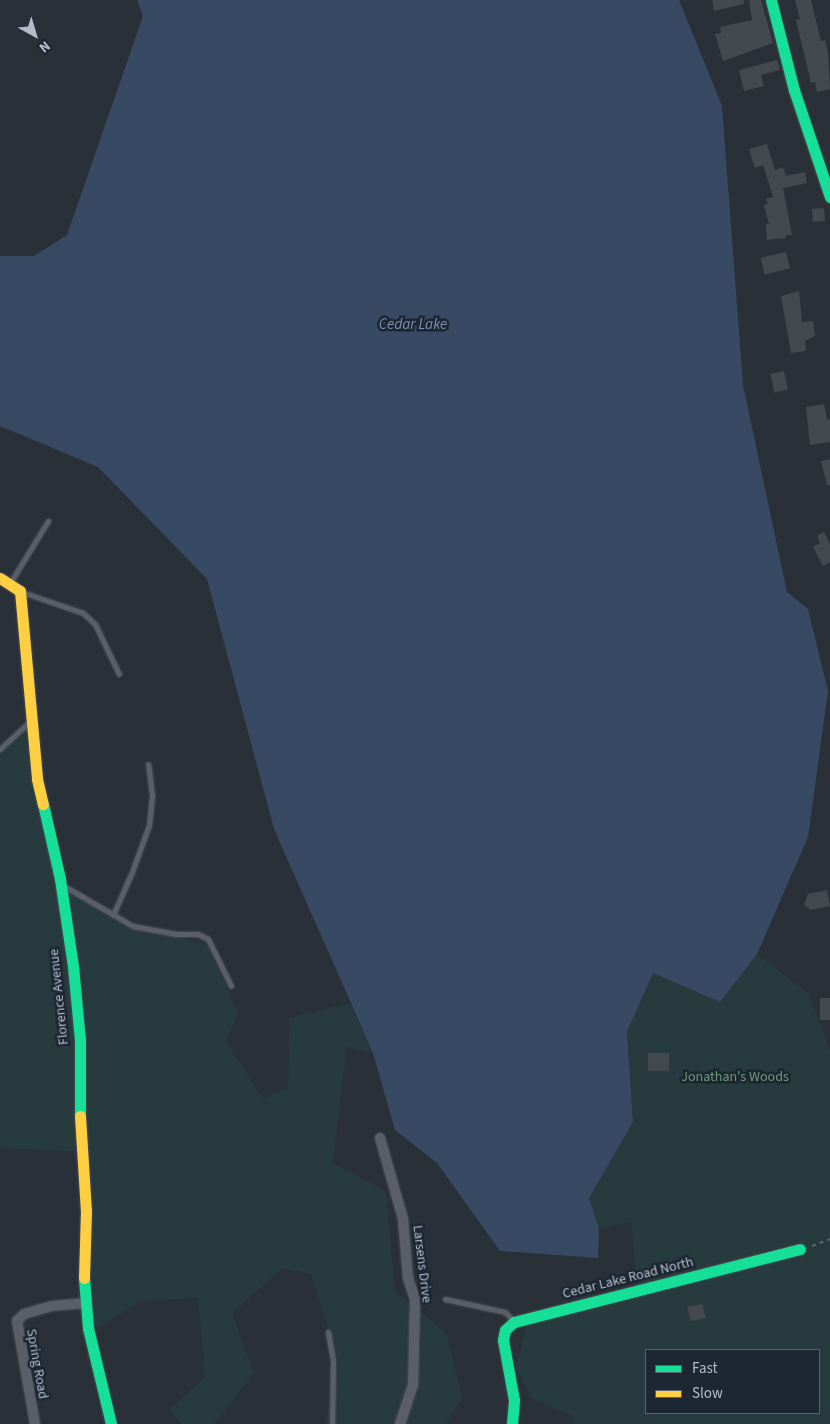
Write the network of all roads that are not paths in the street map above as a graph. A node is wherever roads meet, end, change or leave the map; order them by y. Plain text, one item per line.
1 (772, 0) edge
2 (830, 197) edge
3 (48, 521) dead end
4 (5, 581) edge
5 (20, 591) junction
6 (119, 674) dead end
7 (32, 720) junction
8 (0, 750) edge
9 (148, 764) dead end
10 (61, 885) junction
11 (113, 915) junction
12 (231, 986) dead end
13 (380, 1138) dead end
14 (800, 1250) road end
15 (445, 1299) dead end
16 (85, 1303) junction
17 (514, 1322) junction
18 (328, 1332) dead end
19 (35, 1424) edge
20 (111, 1424) edge
21 (332, 1424) edge
22 (400, 1424) edge
23 (512, 1424) edge

1 - 2 street
3 - 4 lane
4 - 5 street
5 - 6 lane
5 - 7 street, Florence Avenue
7 - 8 lane
7 - 10 street, Florence Avenue
9 - 11 lane
10 - 11 lane
10 - 16 street, Florence Avenue
11 - 12 lane
13 - 22 street, Larsens Drive
14 - 17 street, Cedar Lake Road North
15 - 17 lane
16 - 19 street, Spring Road
16 - 20 street, Florence Avenue
17 - 23 street
18 - 21 lane

